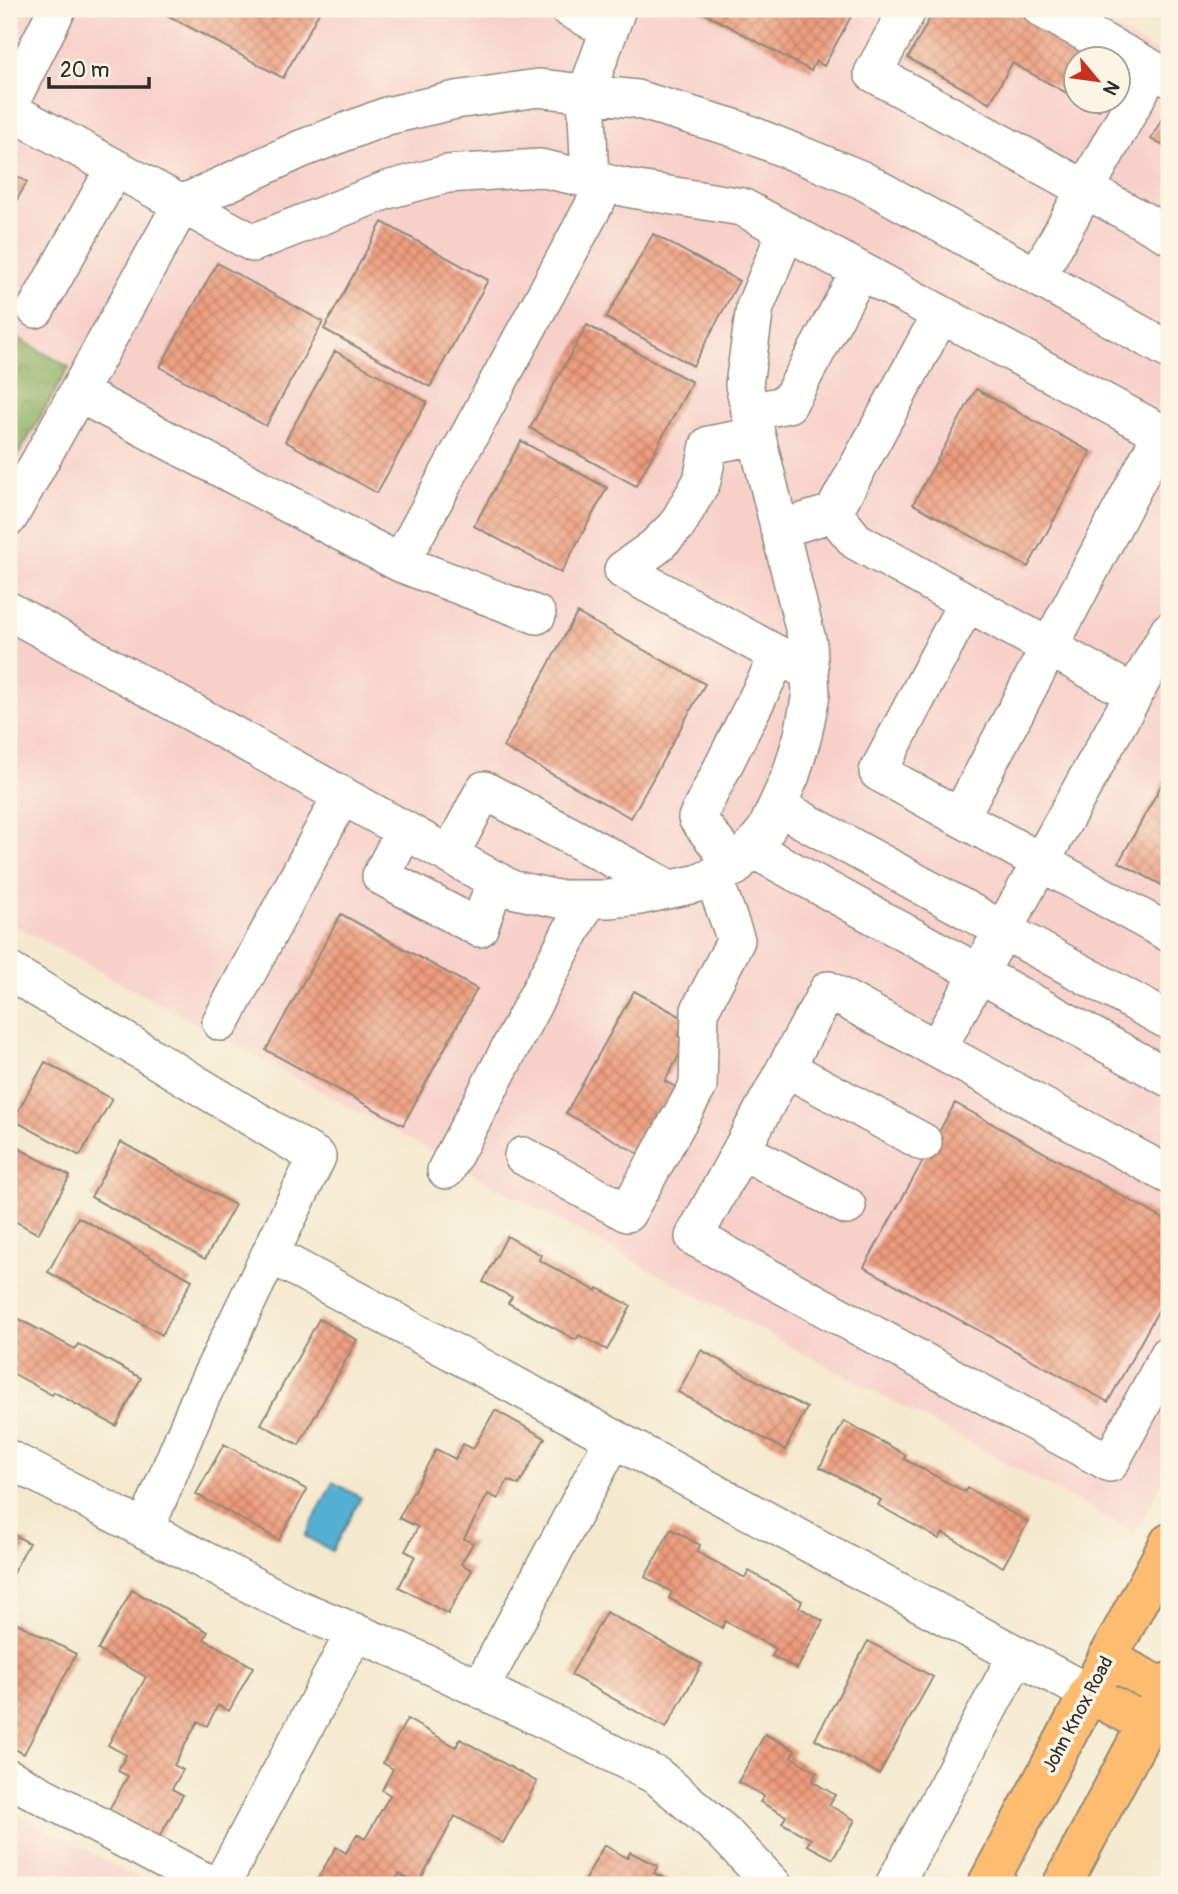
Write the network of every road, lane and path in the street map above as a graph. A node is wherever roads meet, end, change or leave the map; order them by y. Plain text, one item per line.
1 (57, 9) edge
2 (570, 9) edge
3 (908, 9) edge
4 (1042, 9) edge
5 (613, 19) edge
6 (1161, 74) edge
7 (586, 94) junction
8 (9, 107) edge
9 (115, 168) junction
10 (598, 181) junction
11 (1086, 190) junction
12 (182, 204) junction
13 (786, 231) junction
14 (1169, 235) edge
15 (860, 271) junction
16 (1037, 277) junction
17 (36, 309) dead end
18 (941, 314) junction
19 (1169, 350) edge
20 (78, 393) junction
21 (753, 424) junction
22 (1165, 435) edge
23 (833, 513) junction
24 (9, 517) edge
25 (779, 529) junction
26 (400, 563) junction
27 (967, 602) junction
28 (9, 611) edge
29 (537, 615) dead end
30 (1169, 631) edge
31 (1049, 647) junction
32 (794, 664) junction
33 (1134, 694) junction
34 (342, 795) junction
35 (777, 806) junction
36 (960, 817) junction
37 (405, 830) junction
38 (450, 855) junction
39 (1041, 862) junction
40 (733, 864) junction
41 (496, 880) junction
42 (670, 889) junction
43 (588, 899) junction
44 (1003, 930) junction
45 (1169, 933) edge
46 (9, 971) edge
47 (979, 974) junction
48 (1169, 1021) edge
49 (221, 1022) dead end
50 (937, 1049) junction
51 (786, 1068) junction
52 (1169, 1078) edge
53 (923, 1142) dead end
54 (741, 1150) junction
55 (523, 1156) dead end
56 (446, 1170) dead end
57 (1169, 1175) edge
58 (847, 1206) dead end
59 (270, 1254) junction
60 (1169, 1354) edge
61 (614, 1438) junction
62 (9, 1460) edge
63 (145, 1530) junction
64 (1169, 1543) edge
65 (355, 1632) junction
66 (1017, 1655) junction
67 (1107, 1658) junction
68 (1168, 1688) edge
69 (480, 1689) junction
70 (1088, 1693) junction
71 (1147, 1724) junction
72 (9, 1778) edge
73 (211, 1885) edge
74 (221, 1885) edge
75 (773, 1885) edge
76 (894, 1885) edge
77 (987, 1885) edge
78 (1062, 1885) edge

1 - 8 street
2 - 5 street
3 - 11 street
4 - 6 street
5 - 7 street
6 - 11 street
7 - 10 street
7 - 12 street
7 - 16 street
8 - 9 street
9 - 12 street
9 - 17 street
10 - 12 street
10 - 13 street
10 - 26 street
11 - 14 street
11 - 16 street
12 - 20 street
13 - 15 street
13 - 21 street
15 - 18 street
15 - 21 street
16 - 19 street
18 - 22 street
18 - 23 street
20 - 24 street
20 - 26 street
21 - 25 street
21 - 32 street
22 - 31 street
23 - 25 street
23 - 27 street
25 - 32 street
26 - 29 street
27 - 31 street
27 - 36 street
28 - 34 street
30 - 33 street
31 - 33 street
31 - 36 street
32 - 35 street
32 - 40 street
33 - 39 street
34 - 37 street
34 - 49 street
35 - 40 street
35 - 44 street
36 - 39 street
37 - 38 street
37 - 41 street
38 - 41 street
38 - 42 street
39 - 44 street
39 - 45 street
40 - 42 street
40 - 47 street
40 - 55 street
41 - 43 street
42 - 43 street
43 - 56 street
44 - 47 street
44 - 48 street
46 - 59 street
47 - 50 street
47 - 52 street
50 - 51 street
50 - 57 street
51 - 53 street
51 - 54 street
54 - 58 street
54 - 60 street
59 - 61 street
59 - 63 street
61 - 66 street
61 - 69 street
62 - 63 street
63 - 65 street
64 - 67 main road, John Knox Road
65 - 69 street
65 - 74 street
66 - 70 street
66 - 76 street
67 - 68 main road
67 - 70 main road, John Knox Road
68 - 71 main road
69 - 75 street
70 - 71 main road
70 - 77 main road, John Knox Road
71 - 78 main road
72 - 73 street

